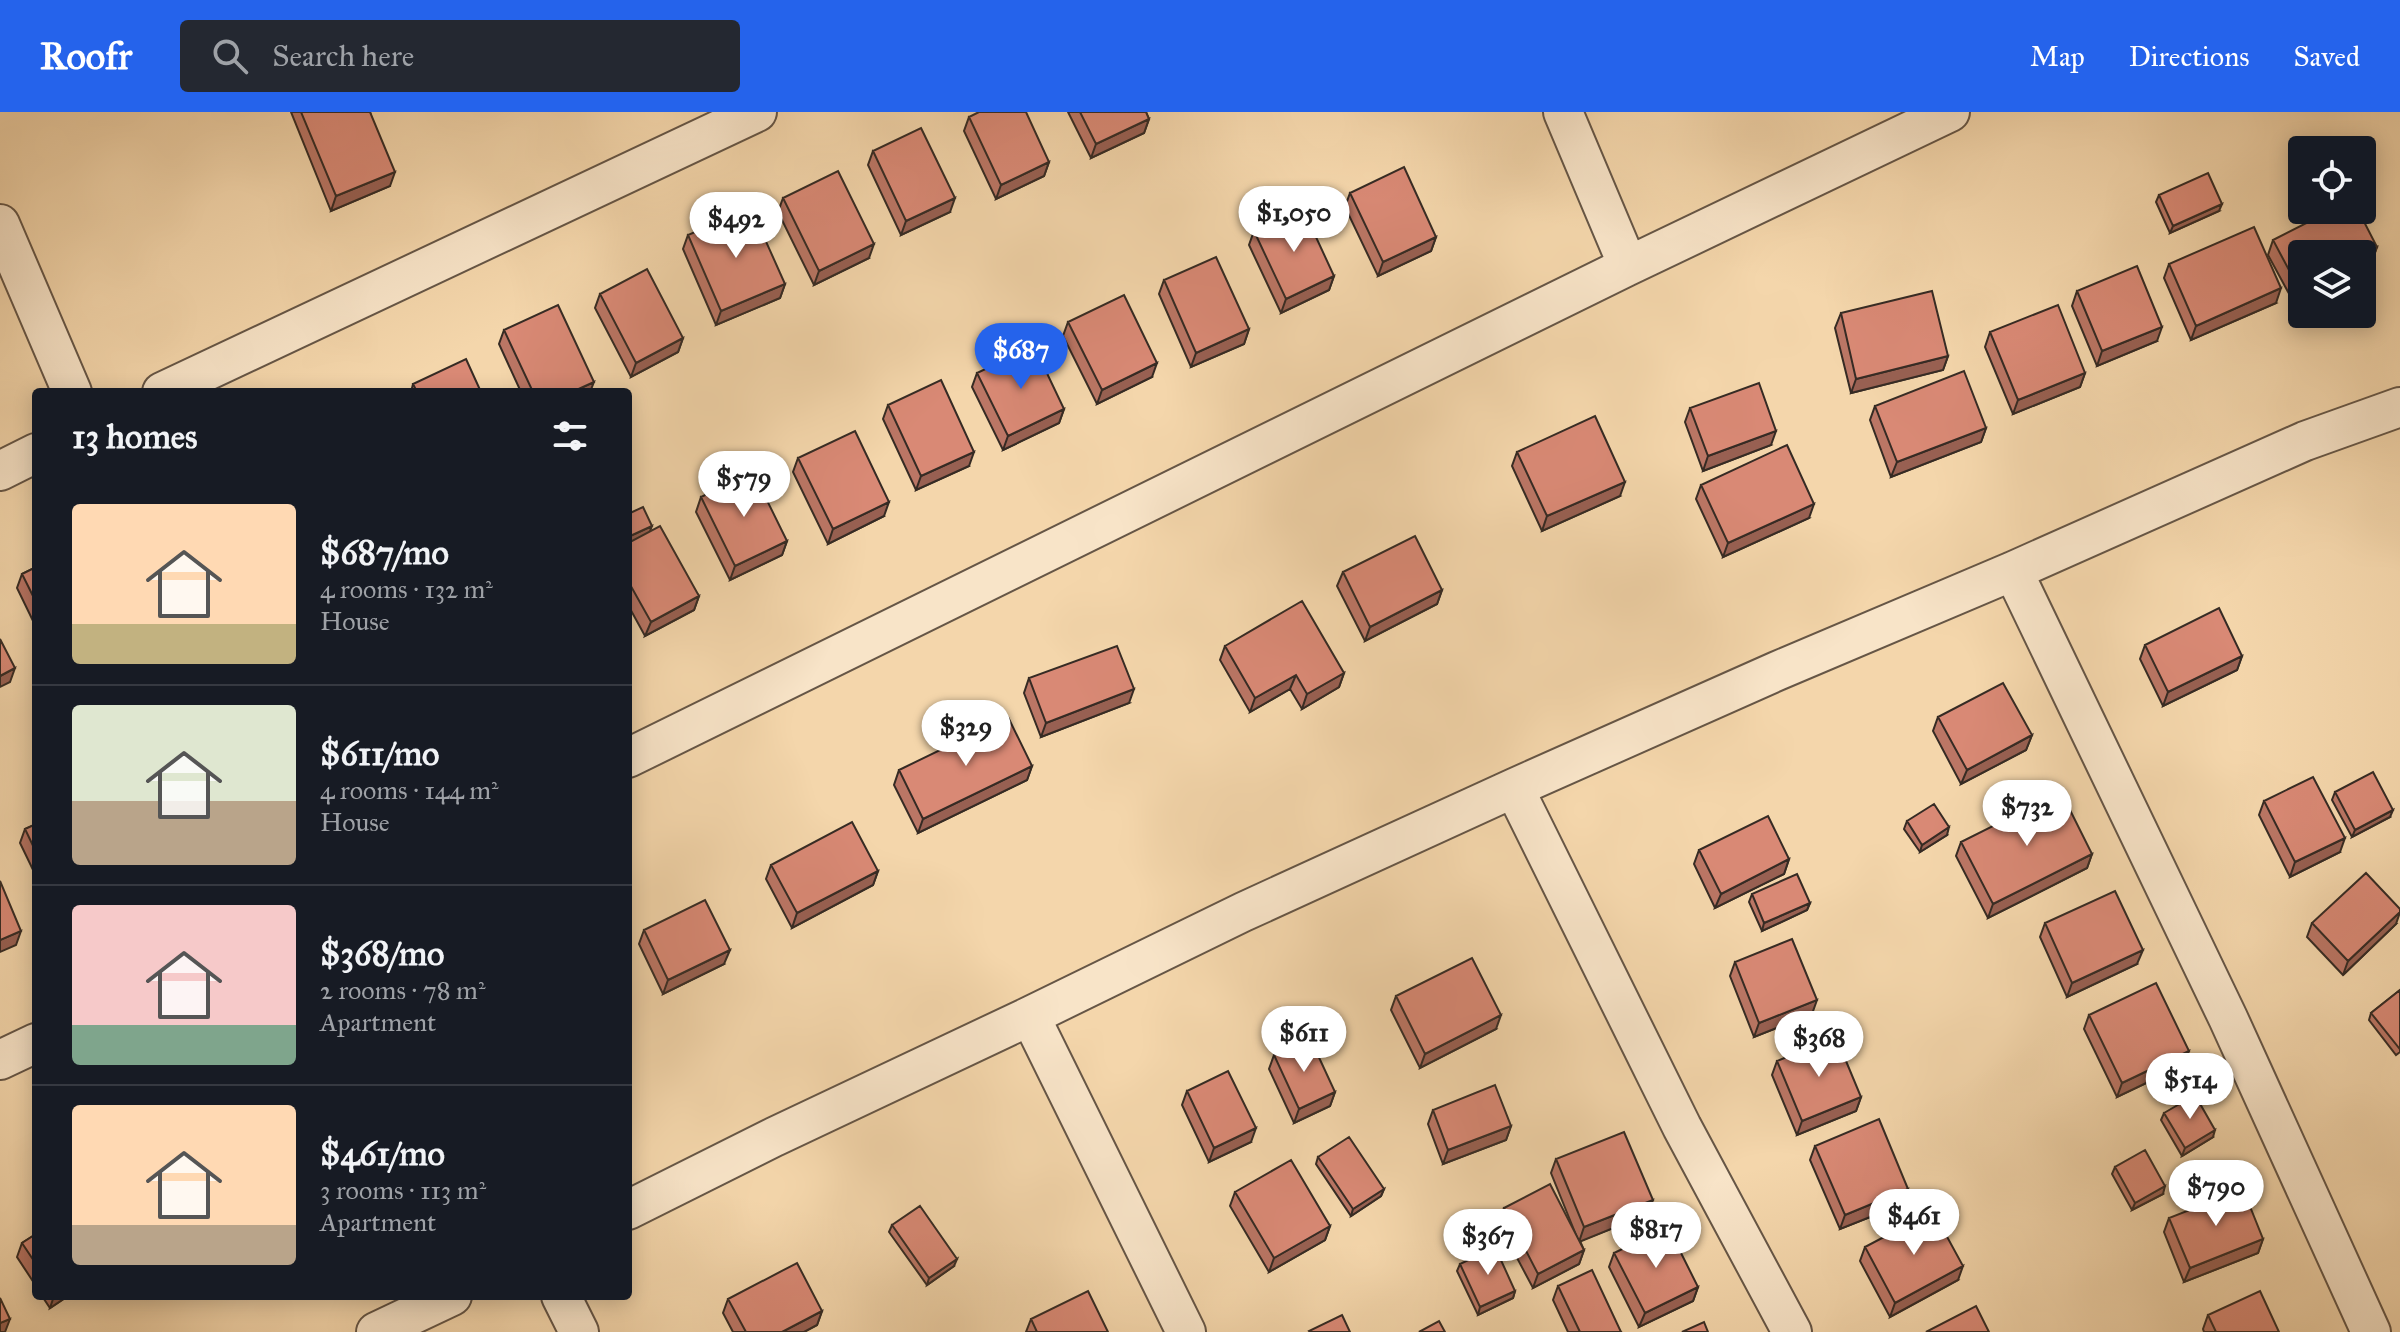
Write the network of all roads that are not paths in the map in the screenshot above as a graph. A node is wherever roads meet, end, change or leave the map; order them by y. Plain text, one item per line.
1 (757, 112) edge
2 (1563, 112) edge
3 (1950, 112) edge
4 (0, 224) edge
5 (1628, 266) junction
6 (70, 388) edge
7 (170, 388) edge
8 (2400, 407) edge
9 (32, 455) edge
10 (0, 471) edge
11 (2013, 571) junction
12 (632, 756) edge
13 (1514, 788) junction
14 (1030, 1016) junction
15 (32, 1045) edge
16 (0, 1060) edge
17 (632, 1208) edge
18 (444, 1300) edge
19 (563, 1300) edge
20 (376, 1332) edge
21 (579, 1332) edge
22 (1186, 1332) edge
23 (1792, 1332) edge
24 (2371, 1332) edge

1 - 7 street
2 - 5 street
3 - 5 street
4 - 6 street
5 - 12 street
8 - 11 street
9 - 10 street
11 - 13 street
11 - 24 street
13 - 14 street
13 - 23 street
14 - 17 street
14 - 22 street
15 - 16 street
18 - 20 street
19 - 21 street

